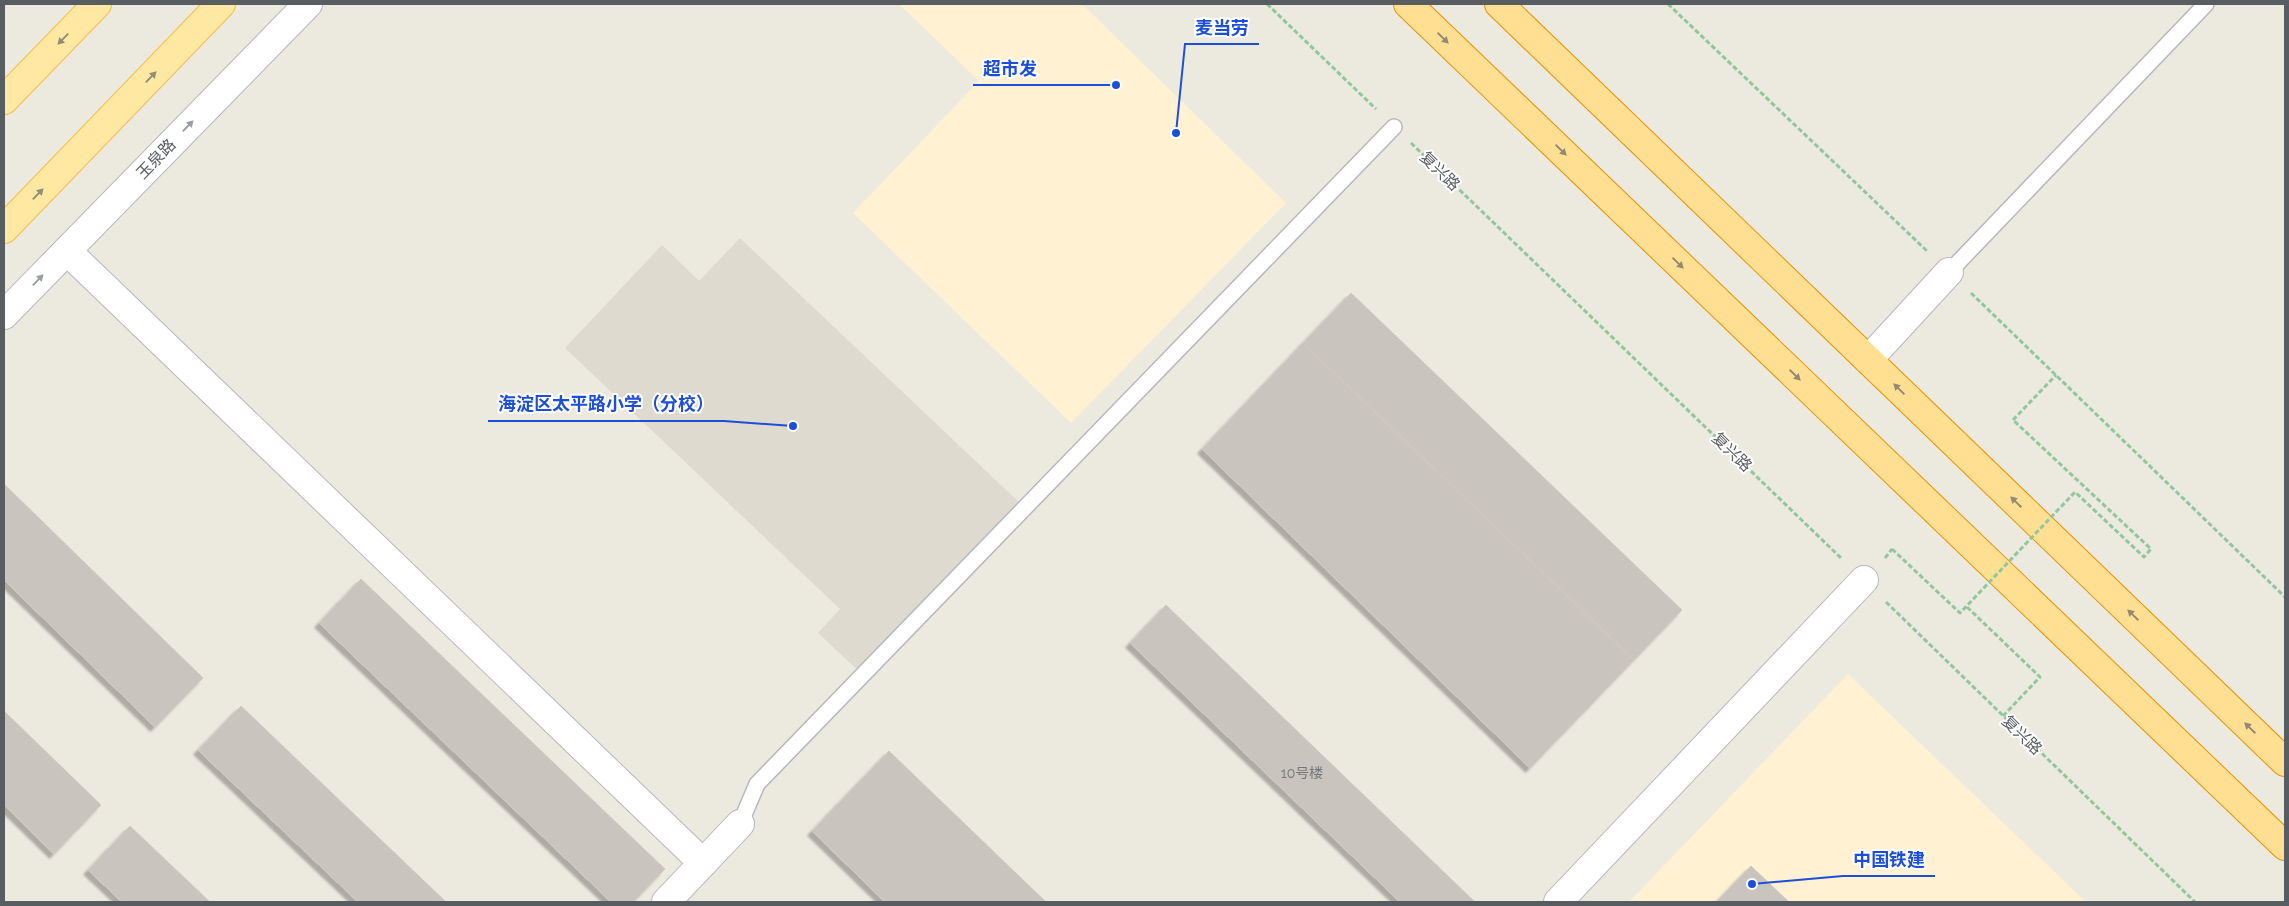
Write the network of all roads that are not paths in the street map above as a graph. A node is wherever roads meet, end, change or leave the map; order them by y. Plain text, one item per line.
1 (97, 4) edge
2 (221, 4) edge
3 (308, 4) edge
4 (1408, 4) edge
5 (1499, 4) edge
6 (2206, 4) edge
7 (4, 100) edge
8 (1394, 127) road end
9 (4, 229) edge
10 (67, 251) junction
11 (1949, 272) joint
12 (4, 315) edge
13 (1868, 360) junction
14 (1864, 580) road end
15 (2285, 762) edge
16 (740, 824) joint
17 (2285, 846) edge
18 (703, 863) junction
19 (666, 902) edge
20 (1558, 902) edge

1 -> 7 main road
9 -> 2 main road
10 -> 3 street, 玉泉路
4 -> 17 highway
5 - 13 highway
6 - 11 lane
8 - 16 lane
12 -> 10 street, 玉泉路
10 - 18 street
11 - 13 street
15 -> 13 highway
14 - 20 street
16 - 18 street
18 - 19 street

